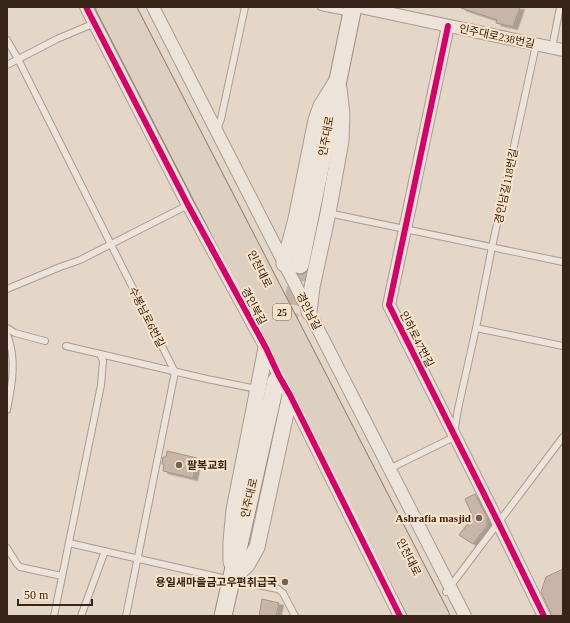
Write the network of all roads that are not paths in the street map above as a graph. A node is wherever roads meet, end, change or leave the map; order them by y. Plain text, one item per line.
1 (86, 7) edge
2 (125, 7) edge
3 (153, 7) edge
4 (245, 7) edge
5 (322, 7) edge
6 (560, 7) edge
7 (355, 9) edge
8 (100, 15) edge
9 (448, 26) junction
10 (7, 40) edge
11 (536, 45) junction
12 (557, 49) edge
13 (18, 59) junction
14 (7, 65) edge
15 (338, 79) junction
16 (217, 132) junction
17 (188, 204) junction
18 (328, 213) junction
19 (405, 229) junction
20 (111, 245) junction
21 (492, 247) junction
22 (563, 262) edge
23 (292, 264) junction
24 (7, 289) edge
25 (309, 312) junction
26 (7, 328) edge
27 (476, 328) junction
28 (7, 334) edge
29 (45, 341) dead end
30 (66, 346) dead end
31 (563, 346) edge
32 (266, 348) junction
33 (100, 354) junction
34 (174, 372) junction
35 (10, 377) edge
36 (276, 381) dead end
37 (257, 389) junction
38 (290, 395) junction
39 (7, 410) edge
40 (454, 434) junction
41 (563, 437) edge
42 (389, 468) junction
43 (498, 522) junction
44 (69, 543) junction
45 (7, 548) edge
46 (104, 551) junction
47 (138, 558) junction
48 (62, 576) junction
49 (232, 580) junction
50 (424, 587) junction
51 (448, 589) junction
52 (54, 616) edge
53 (81, 616) edge
54 (126, 616) edge
55 (223, 616) edge
56 (294, 616) edge
57 (400, 616) edge
58 (419, 616) edge
59 (439, 616) edge
60 (452, 616) edge
61 (465, 616) edge
62 (544, 616) edge

1 - 8 street, 경인북길
2 - 50 highway, 인천대로 / 25
3 - 16 street, 경인남길
4 - 16 lane
5 - 7 lane
6 - 12 lane
7 - 9 street, 인주대로238번길
7 - 15 main road, 인주대로
8 - 13 lane
8 - 17 street, 경인북길
8 - 58 highway, 인천대로 / 25
9 - 11 street, 인주대로238번길
9 - 19 street, 인하로47번길
10 - 13 lane, 수봉남로6번길
11 - 12 street, 인주대로238번길
11 - 21 lane, 경인남길118번길
13 - 14 lane
13 - 20 lane, 수봉남로6번길
15 - 18 street
15 - 23 main road, 인주대로
16 - 23 street, 경인남길
17 - 20 lane
17 - 32 street, 경인북길
18 - 19 lane
18 - 25 street
19 - 21 lane
19 - 40 street, 인하로47번길
20 - 24 lane
20 - 34 lane, 수봉남로6번길
21 - 22 lane
21 - 27 lane, 경인남길118번길
23 - 25 street, 경인남길
25 - 42 street, 경인남길
26 - 29 lane
27 - 31 lane
27 - 40 lane, 경인남길118번길
28 - 35 lane
30 - 33 lane
32 - 37 street
32 - 38 street, 경인북길
33 - 34 lane
33 - 44 lane
34 - 37 lane
34 - 47 lane
35 - 39 lane
36 - 49 main road, 인주대로
37 - 49 street
38 - 49 street
38 - 57 street, 경인북길
40 - 42 lane
40 - 43 street, 인하로47번길
41 - 43 lane
42 - 51 street, 경인남길
43 - 51 lane
43 - 62 street, 인하로47번길
44 - 46 lane
44 - 48 lane
45 - 48 lane
46 - 47 lane
46 - 53 lane
47 - 49 lane
47 - 54 lane
48 - 52 lane
49 - 55 main road, 인주대로
49 - 56 lane
50 - 59 highway, 인천대로 / 25
50 - 60 highway
51 - 61 street, 경인남길

